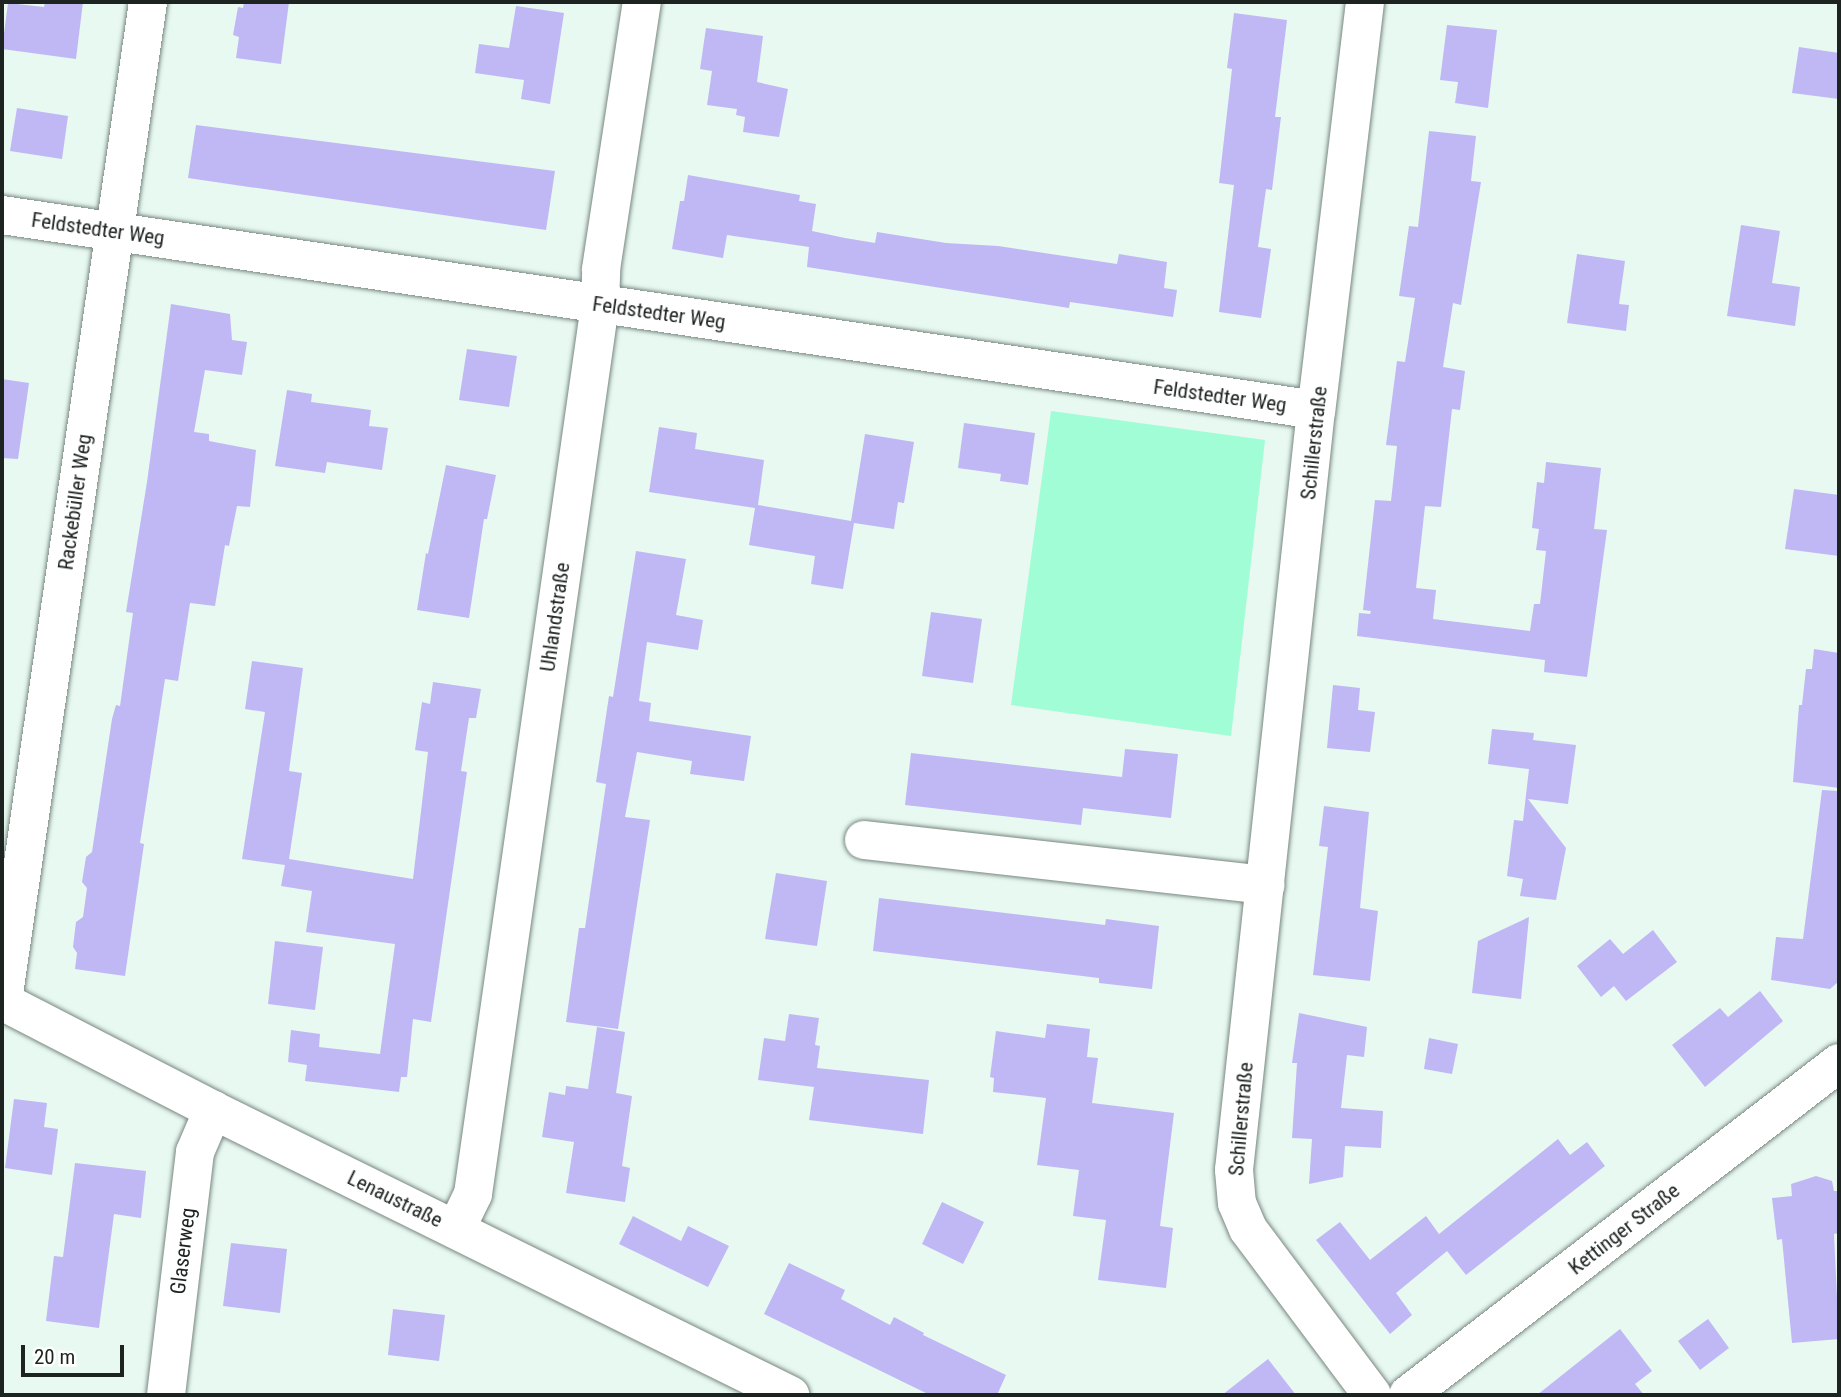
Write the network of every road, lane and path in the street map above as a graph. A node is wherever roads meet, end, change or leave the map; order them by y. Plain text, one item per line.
1 (148, 2) edge
2 (642, 2) edge
3 (1365, 2) edge
4 (2, 215) edge
5 (114, 232) junction
6 (600, 305) junction
7 (1317, 410) junction
8 (864, 840) dead end
9 (1265, 885) junction
10 (2, 1001) edge
11 (1839, 1063) edge
12 (214, 1110) junction
13 (456, 1228) junction
14 (166, 1395) edge
15 (790, 1395) edge
16 (1372, 1395) edge
17 (1408, 1395) edge

1 - 5 street, Rackebüller Weg
2 - 6 street, Uhlandstraße
3 - 7 street, Schillerstraße
4 - 5 street, Feldstedter Weg
5 - 6 street, Feldstedter Weg
5 - 10 street, Rackebüller Weg
6 - 7 street, Feldstedter Weg
6 - 13 street, Uhlandstraße
7 - 9 street, Schillerstraße
8 - 9 street
9 - 16 street, Schillerstraße
10 - 12 street, Lenaustraße
11 - 17 street, Kettinger Straße
12 - 13 street, Lenaustraße
12 - 14 street, Glaserweg
13 - 15 street, Lenaustraße

